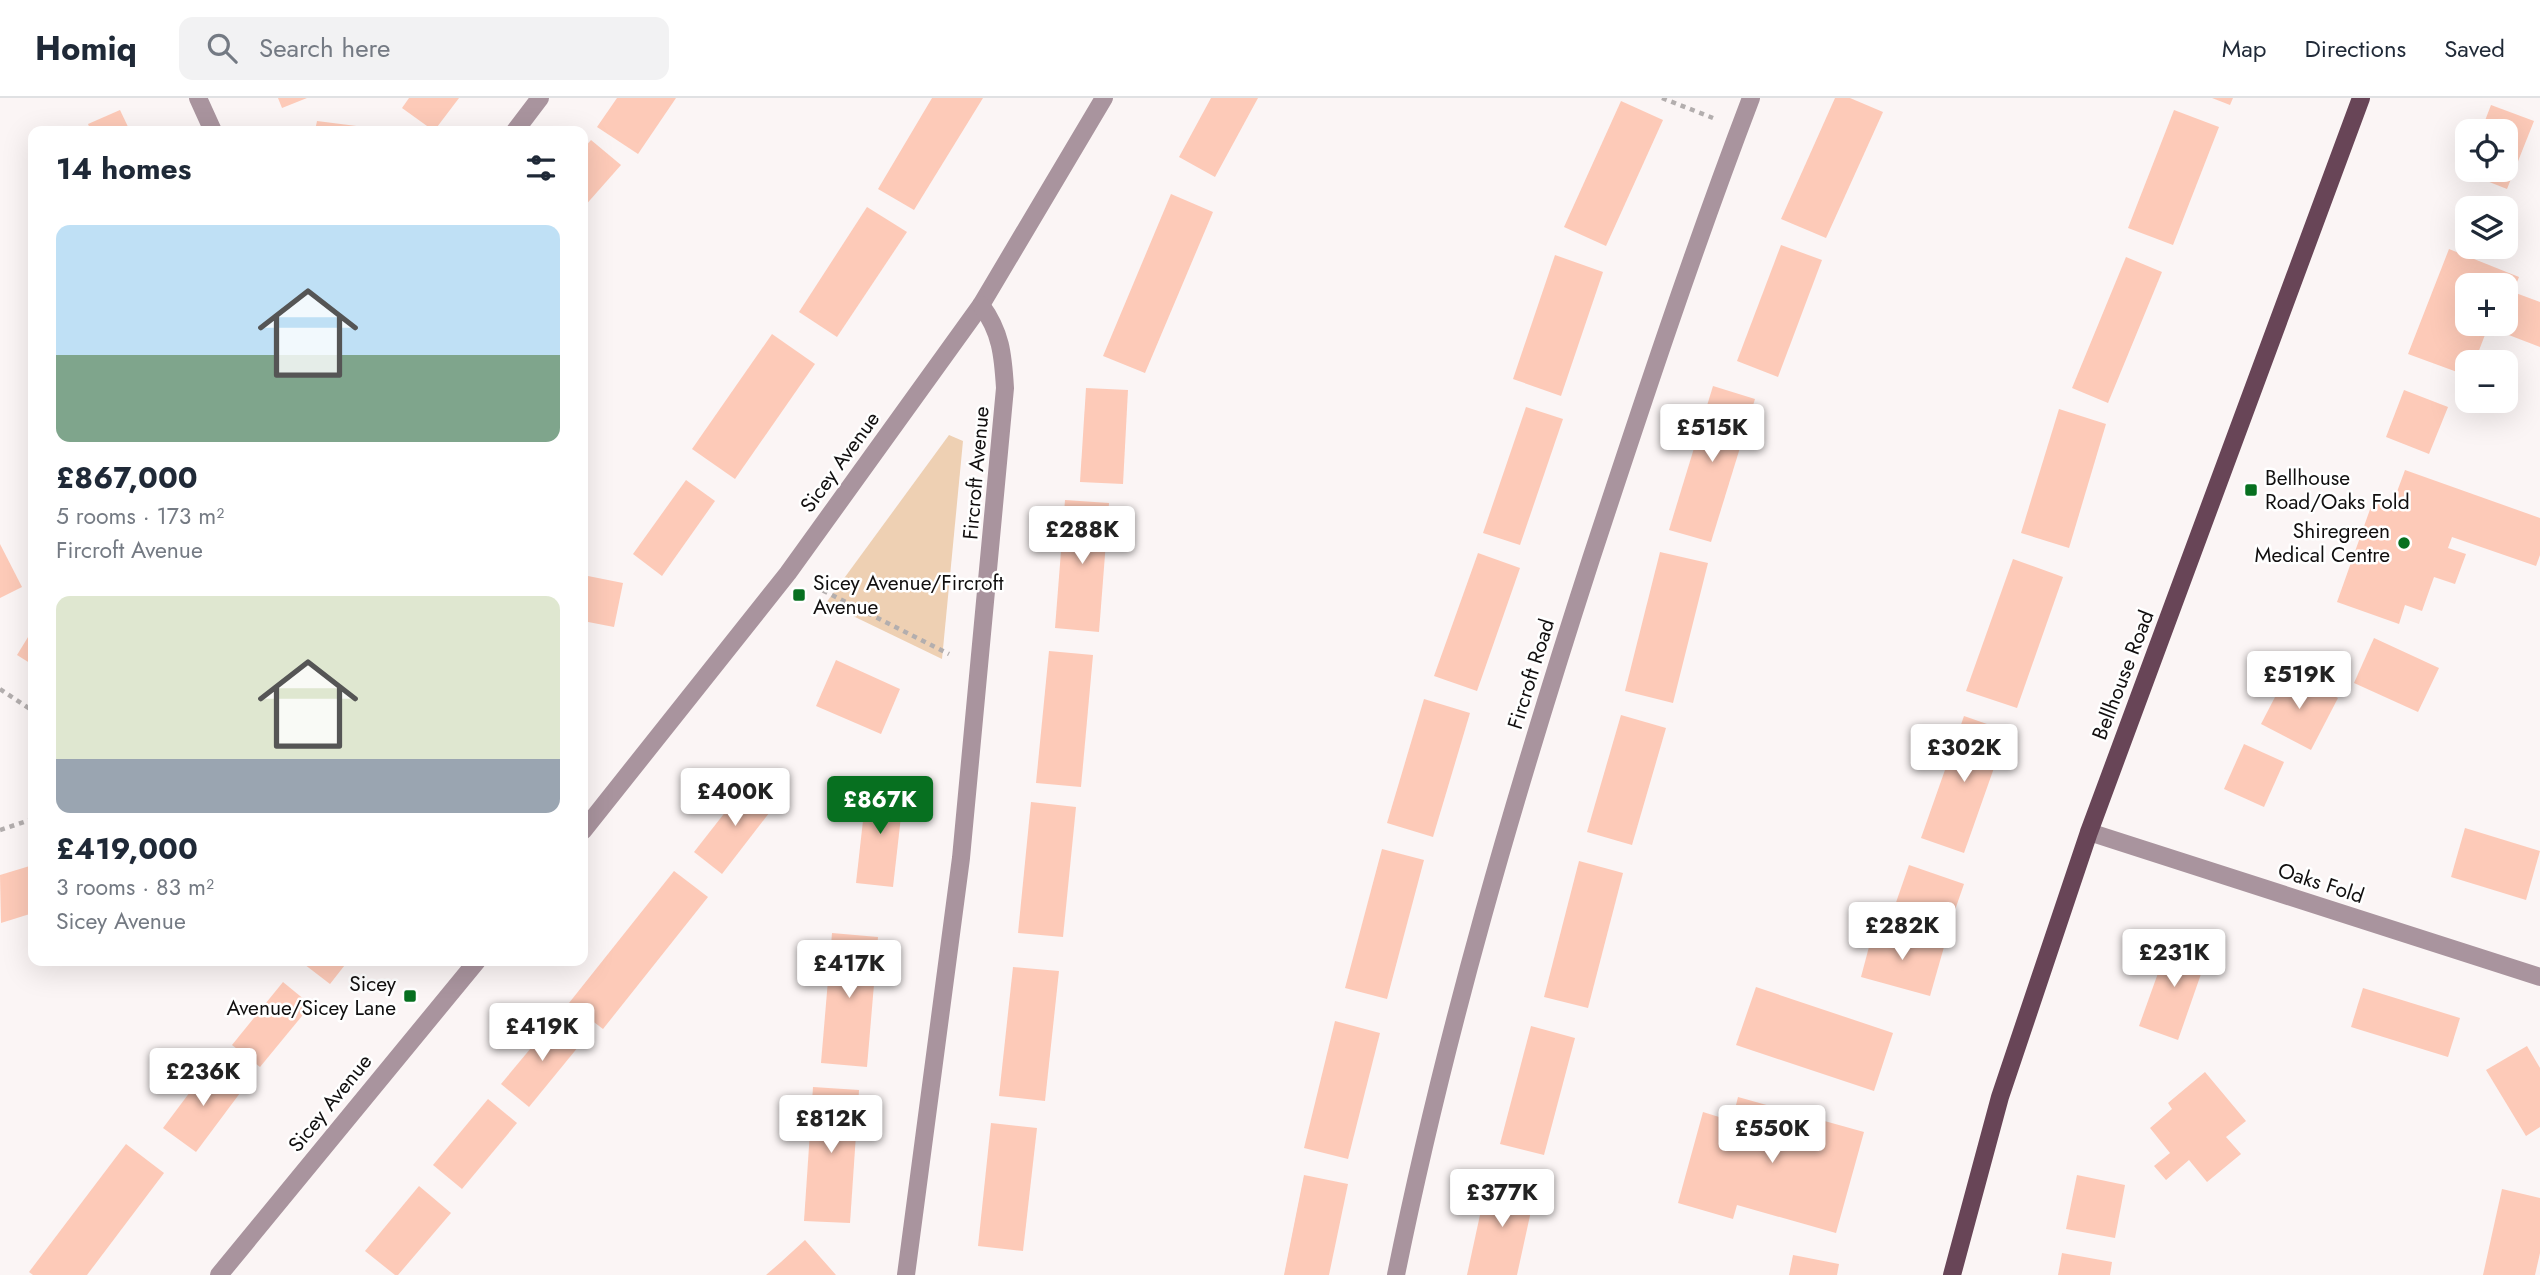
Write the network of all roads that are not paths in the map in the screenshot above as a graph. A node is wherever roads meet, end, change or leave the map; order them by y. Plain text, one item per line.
1 (198, 98) edge
2 (540, 98) edge
3 (1104, 98) edge
4 (1751, 98) edge
5 (2361, 98) edge
6 (211, 126) edge
7 (519, 126) edge
8 (981, 305) junction
9 (588, 824) edge
10 (2089, 832) junction
11 (473, 966) edge
12 (2540, 977) edge
13 (219, 1275) edge
14 (906, 1275) edge
15 (1396, 1275) edge
16 (1952, 1275) edge

1 - 6 street
2 - 7 street
3 - 8 street, Sicey Avenue
4 - 15 street, Fircroft Road
5 - 10 main road, Bellhouse Road
8 - 9 street, Sicey Avenue
8 - 14 street, Fircroft Avenue
10 - 12 street, Oaks Fold
10 - 16 main road, Bellhouse Road
11 - 13 street, Sicey Avenue

